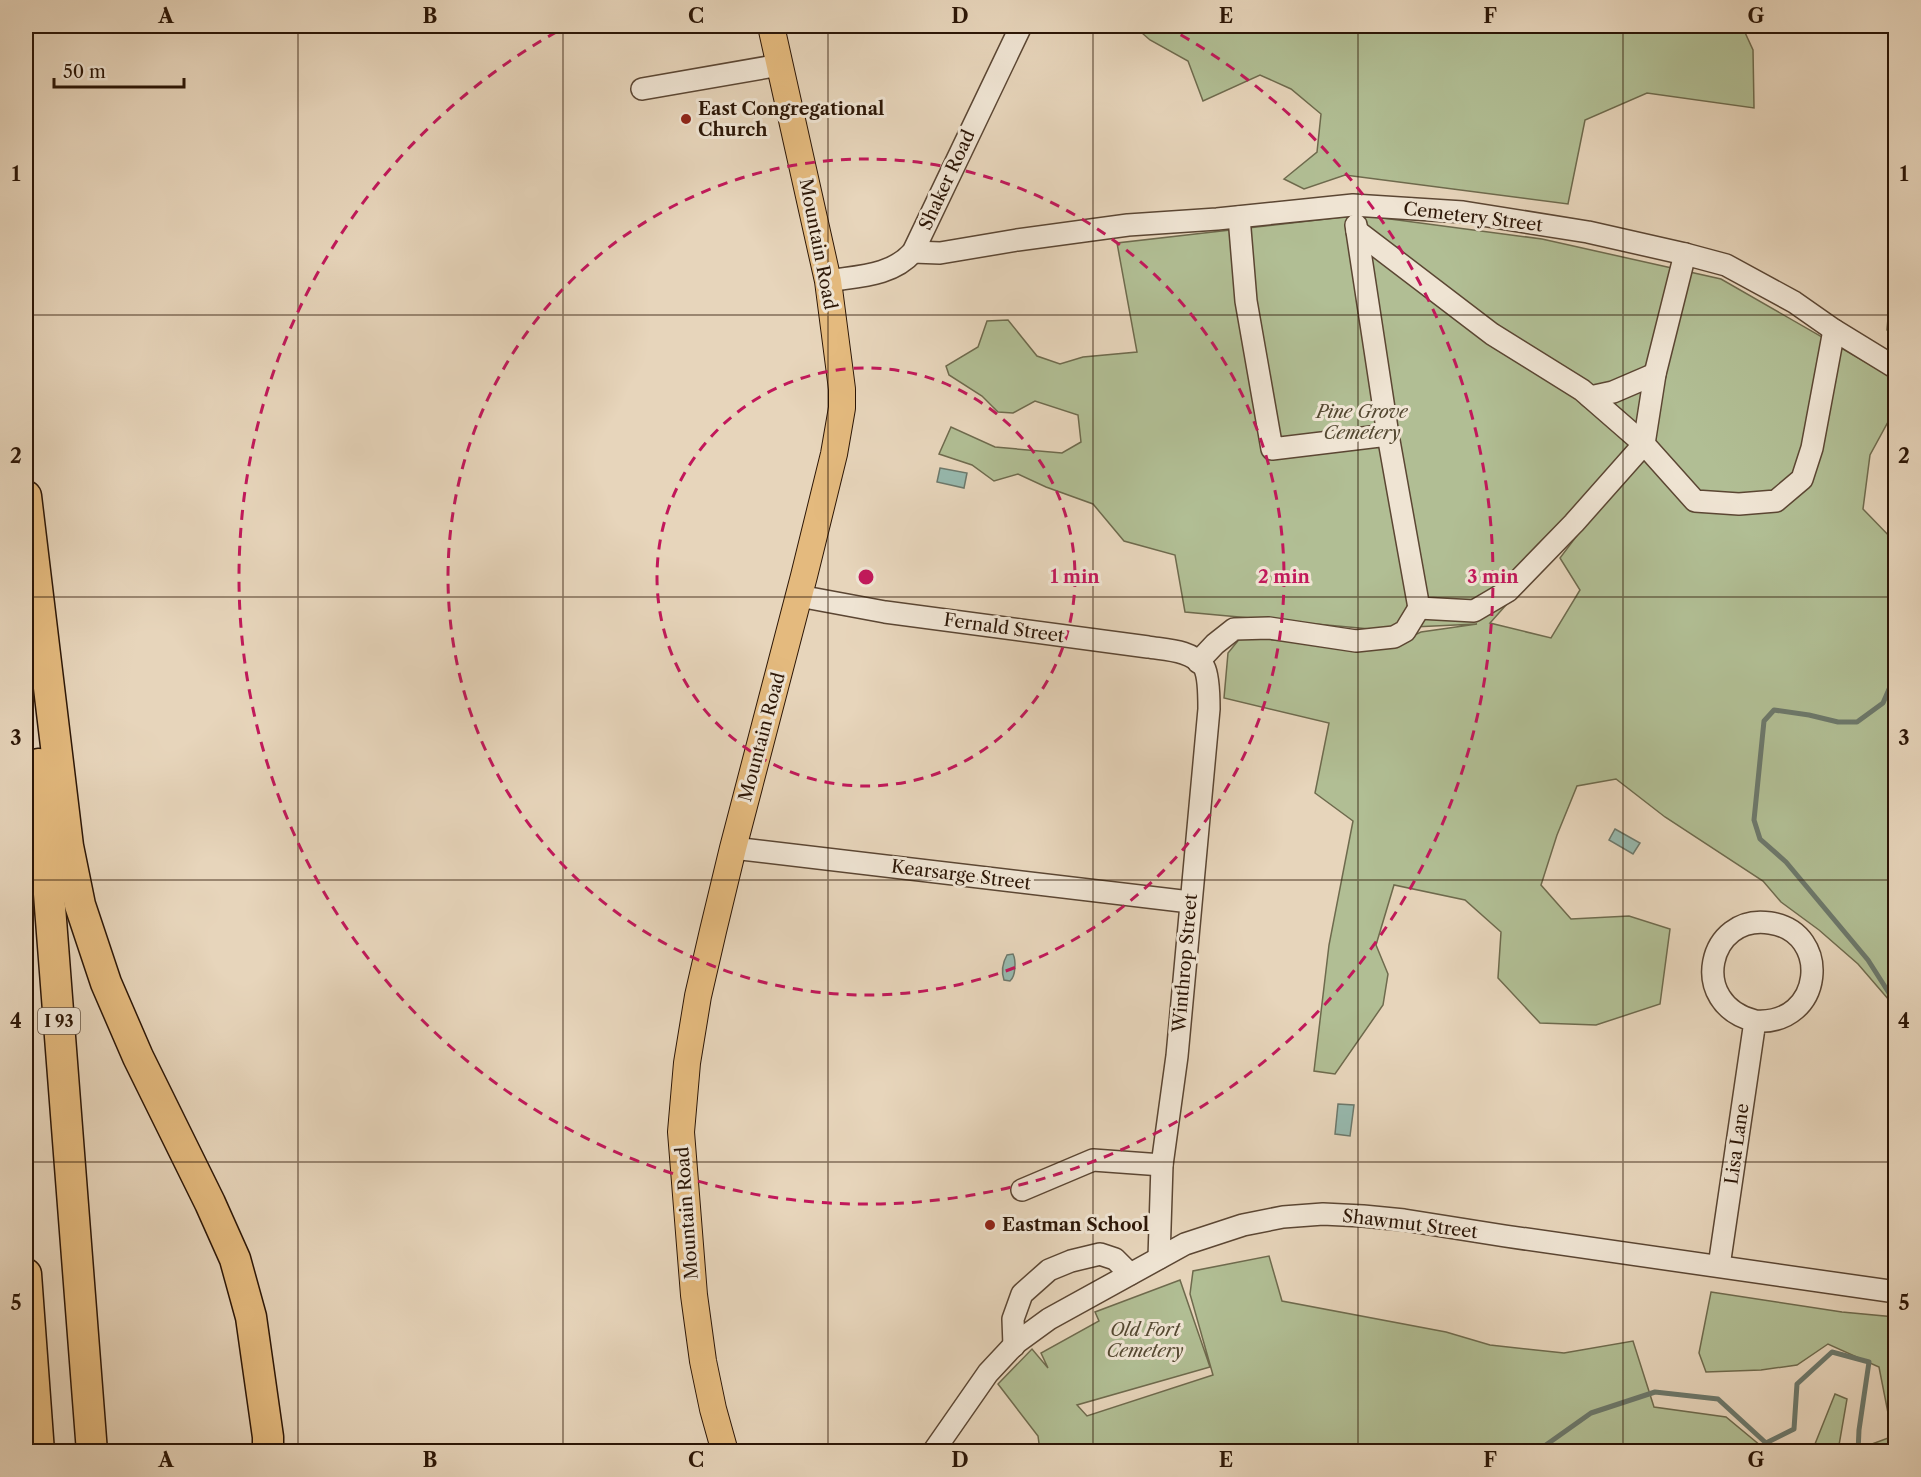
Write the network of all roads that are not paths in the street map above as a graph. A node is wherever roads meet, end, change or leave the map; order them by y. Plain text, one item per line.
1 (771, 26) edge
2 (1021, 26) edge
3 (780, 65) junction
4 (642, 89) dead end
5 (1353, 205) junction
6 (1239, 217) junction
7 (1357, 231) junction
8 (913, 252) junction
9 (1685, 254) junction
10 (828, 281) junction
11 (1834, 330) junction
12 (1896, 368) edge
13 (1655, 374) junction
14 (1590, 397) junction
15 (1388, 435) junction
16 (1644, 444) junction
17 (26, 496) edge
18 (26, 590) edge
19 (799, 596) junction
20 (1419, 608) junction
21 (1201, 665) junction
22 (733, 848) junction
23 (1190, 902) junction
24 (1755, 1021) junction
25 (1162, 1165) junction
26 (1022, 1190) dead end
27 (1159, 1258) junction
28 (1719, 1266) junction
29 (26, 1274) edge
30 (1130, 1274) junction
31 (1896, 1292) edge
32 (1014, 1346) junction
33 (39, 1452) edge
34 (92, 1452) edge
35 (268, 1452) edge
36 (725, 1452) edge
37 (933, 1452) edge

1 - 3 main road, Mountain Road
2 - 8 street, Shaker Road
3 - 4 street
3 - 10 main road, Mountain Road
5 - 6 street, Cemetery Street
5 - 7 street
5 - 9 street, Cemetery Street
6 - 8 street, Cemetery Street
6 - 15 street
7 - 14 street
7 - 15 street
8 - 10 street, Shaker Road
9 - 11 street, Cemetery Street
9 - 13 street
10 - 19 main road, Mountain Road
11 - 12 street, Cemetery Street
11 - 16 street
13 - 14 street
13 - 16 street
14 - 16 street
15 - 20 street
16 - 20 street
17 - 35 highway
18 - 34 highway, I 93
19 - 21 street, Fernald Street
19 - 22 main road, Mountain Road
20 - 21 street
21 - 23 street, Winthrop Street
22 - 23 street, Kearsarge Street
22 - 36 main road, Mountain Road
23 - 25 street, Winthrop Street
24 - 24 street
24 - 28 street, Lisa Lane
25 - 26 street
25 - 27 street, Winthrop Street
27 - 28 street, Shawmut Street
27 - 30 street, Shawmut Street
28 - 31 street, Shawmut Street
29 - 33 highway
30 - 32 street, Shawmut Street
30 - 32 street
32 - 37 street, Shawmut Street

